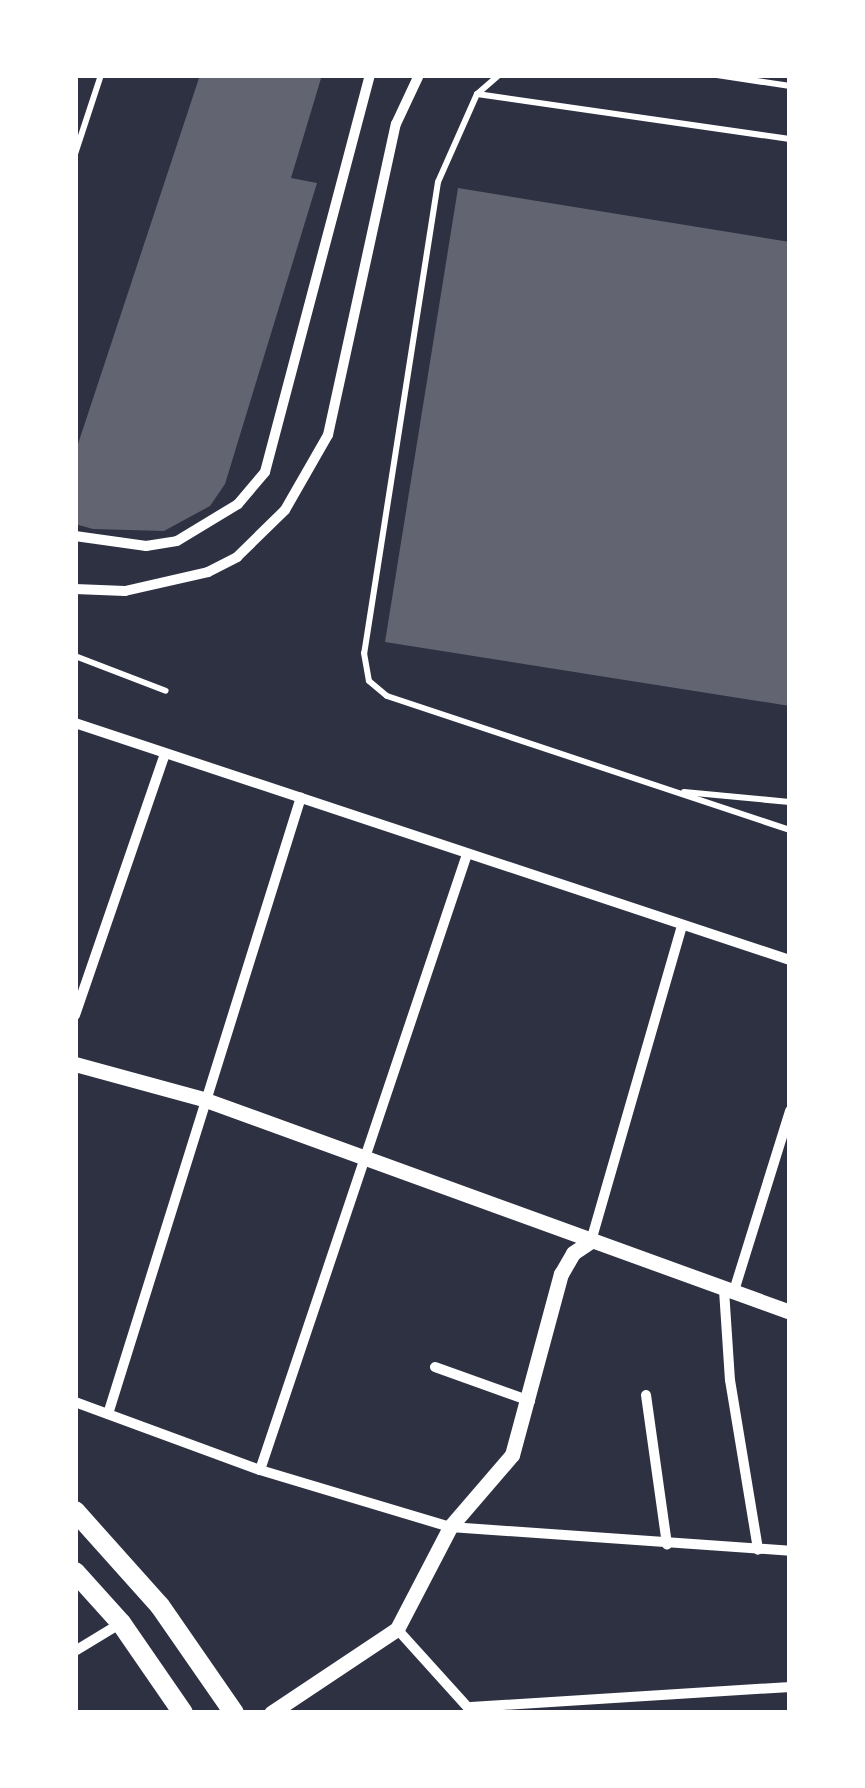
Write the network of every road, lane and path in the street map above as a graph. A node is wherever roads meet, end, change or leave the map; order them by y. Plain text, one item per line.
1 (100, 75) edge
2 (370, 75) edge
3 (419, 75) edge
4 (499, 75) edge
5 (718, 75) edge
6 (790, 86) edge
7 (477, 94) junction
8 (790, 139) edge
9 (75, 154) edge
10 (75, 536) edge
11 (75, 589) edge
12 (75, 656) edge
13 (166, 691) dead end
14 (75, 722) edge
15 (164, 754) junction
16 (672, 791) junction
17 (301, 798) junction
18 (790, 802) edge
19 (790, 830) edge
20 (466, 857) junction
21 (682, 925) junction
22 (790, 960) edge
23 (75, 1015) edge
24 (75, 1064) edge
25 (203, 1100) junction
26 (790, 1111) edge
27 (366, 1161) junction
28 (591, 1241) junction
29 (728, 1292) junction
30 (790, 1312) edge
31 (435, 1367) dead end
32 (646, 1395) dead end
33 (530, 1400) junction
34 (75, 1402) edge
35 (108, 1414) junction
36 (260, 1470) junction
37 (75, 1511) edge
38 (450, 1527) junction
39 (667, 1545) junction
40 (758, 1550) junction
41 (790, 1551) edge
42 (75, 1572) edge
43 (121, 1623) junction
44 (397, 1629) junction
45 (75, 1652) edge
46 (790, 1687) edge
47 (471, 1710) edge
48 (182, 1713) edge
49 (234, 1713) edge
50 (272, 1713) edge

1 - 9 lane
2 - 10 street
3 - 11 street
4 - 7 lane
5 - 6 lane
7 - 8 lane
7 - 16 lane
12 - 13 lane
14 - 15 street
15 - 17 street
15 - 23 street
16 - 18 lane
16 - 19 lane
17 - 20 street
17 - 25 street
20 - 21 street
20 - 27 street
21 - 22 street
21 - 28 street
24 - 25 street
25 - 27 street
25 - 35 street
26 - 29 street
27 - 28 street
27 - 36 street
28 - 29 street
28 - 33 street
29 - 30 street
29 - 40 street
31 - 33 street
32 - 39 street
33 - 38 street
34 - 35 street
35 - 36 street
36 - 38 street
37 - 49 main road
38 - 39 street
38 - 44 street
39 - 40 street
40 - 41 street
42 - 43 main road
43 - 45 street
43 - 48 main road
44 - 47 street
44 - 50 street
46 - 47 street

